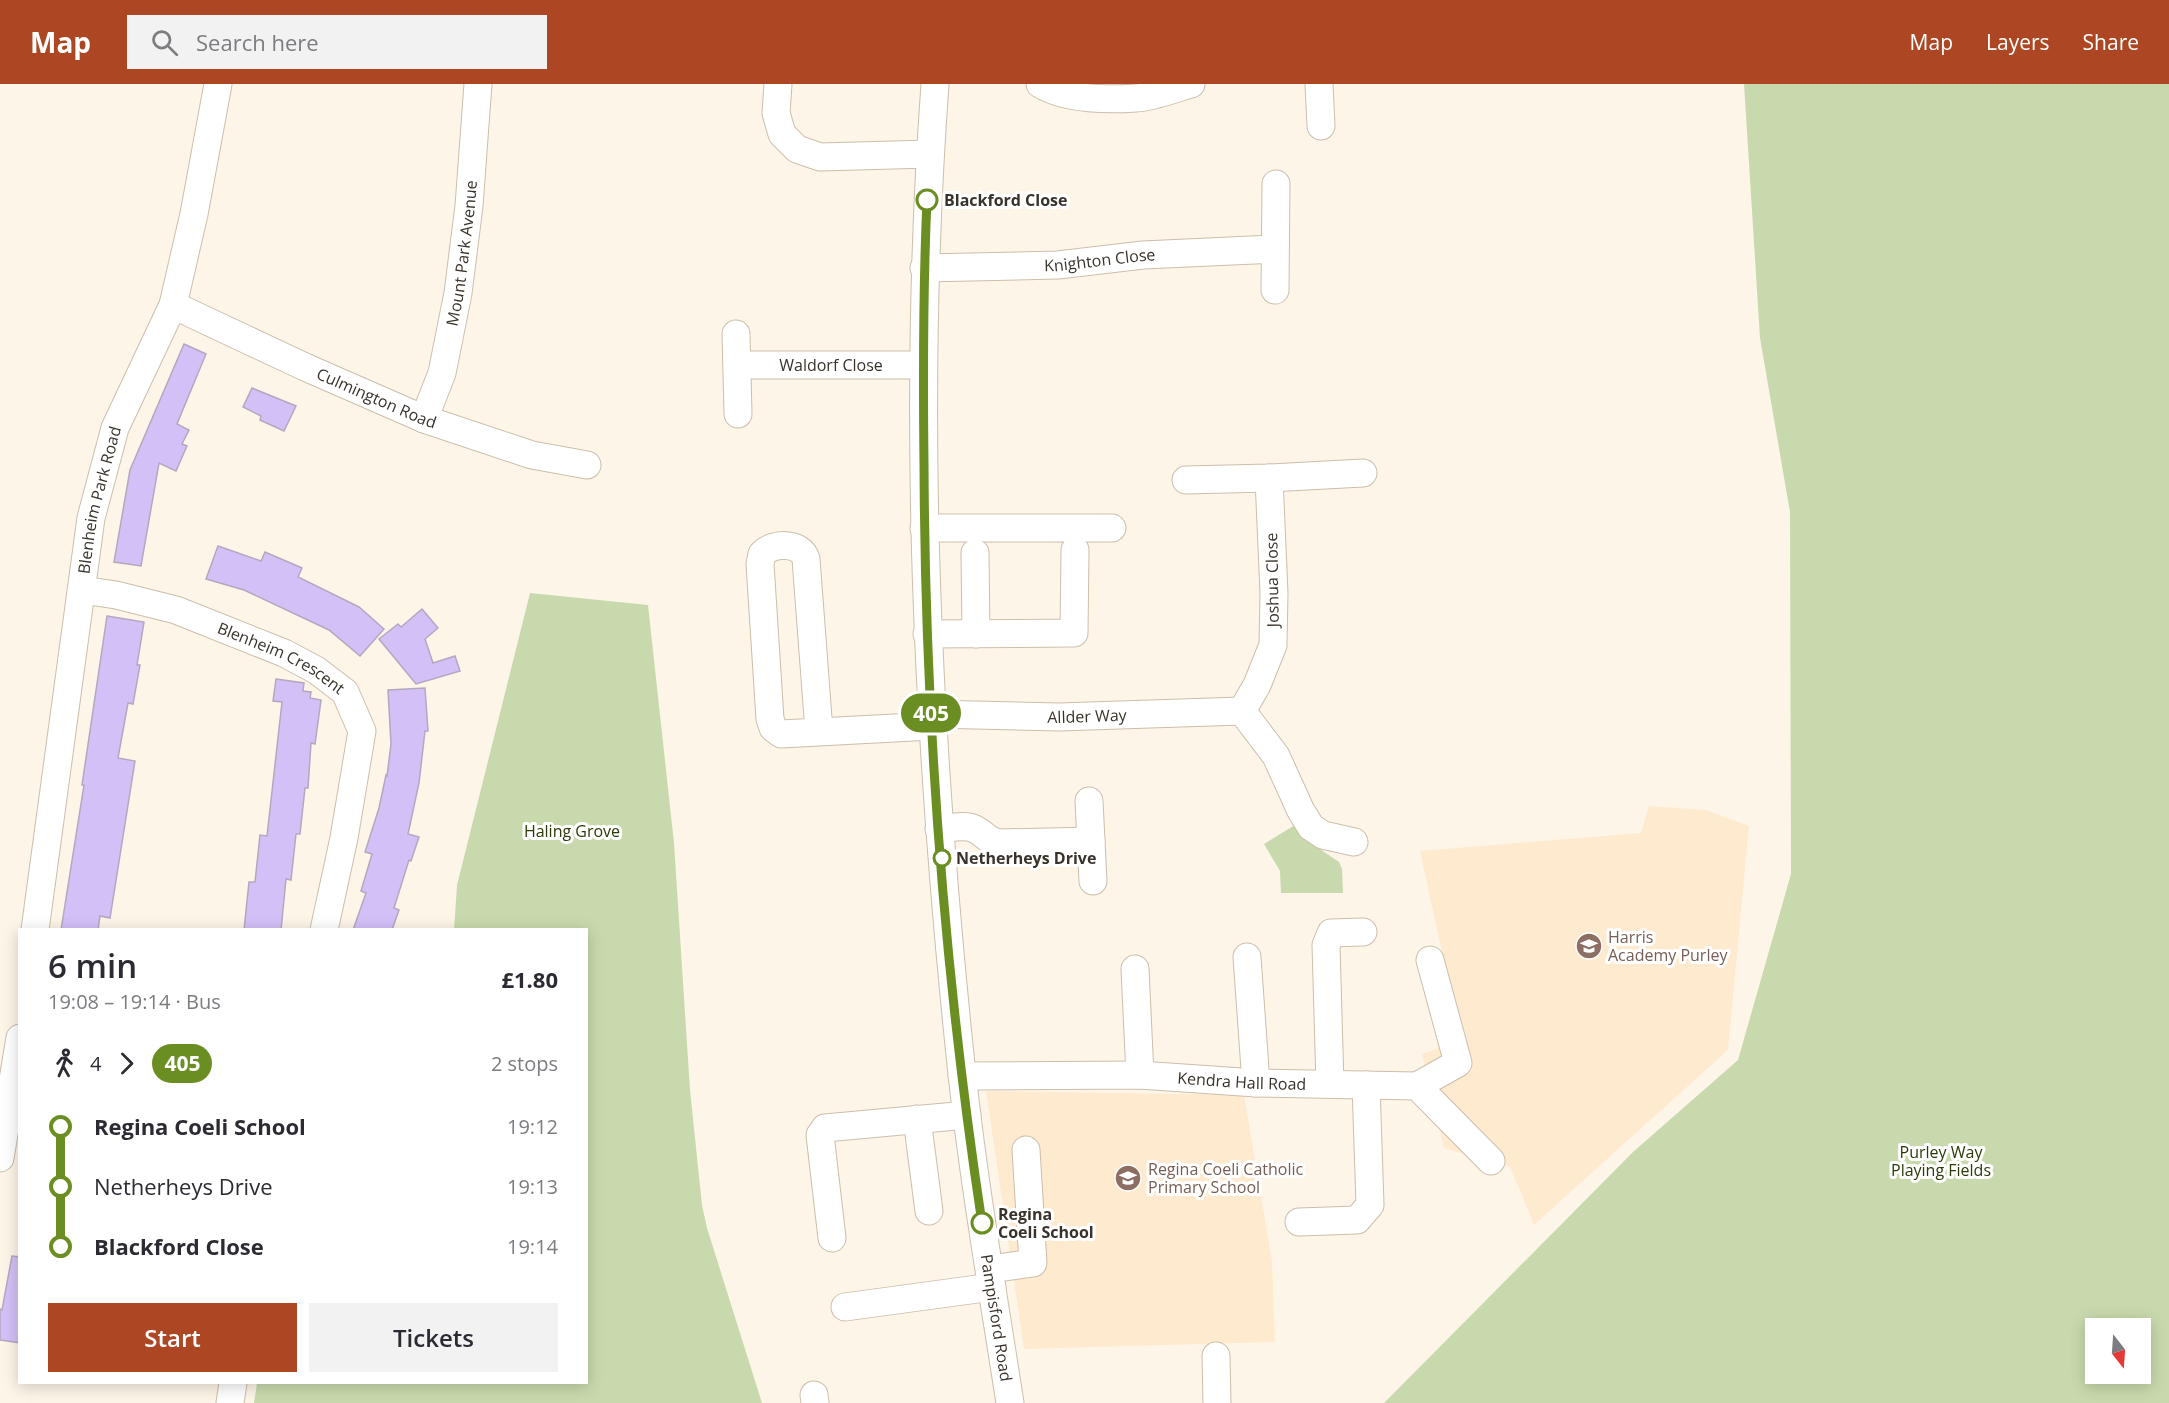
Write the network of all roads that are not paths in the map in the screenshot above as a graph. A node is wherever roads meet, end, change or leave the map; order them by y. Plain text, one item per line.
1 (218, 84) edge
2 (478, 84) edge
3 (778, 84) edge
4 (935, 84) edge
5 (1040, 84) edge
6 (1191, 84) edge
7 (1319, 84) edge
8 (1321, 126) dead end
9 (930, 154) junction
10 (1276, 184) dead end
11 (1275, 249) junction
12 (924, 268) junction
13 (1275, 290) dead end
14 (173, 305) junction
15 (736, 334) dead end
16 (738, 365) junction
17 (923, 365) junction
18 (738, 414) dead end
19 (424, 419) junction
20 (587, 465) dead end
21 (1364, 473) dead end
22 (1269, 478) junction
23 (1186, 480) dead end
24 (924, 528) junction
25 (1112, 528) dead end
26 (1075, 550) dead end
27 (975, 553) dead end
28 (82, 590) junction
29 (927, 634) junction
30 (976, 634) junction
31 (1242, 711) junction
32 (931, 720) junction
33 (819, 731) junction
34 (1089, 801) dead end
35 (939, 829) junction
36 (1091, 842) junction
37 (1353, 842) dead end
38 (1093, 881) dead end
39 (34, 928) edge
40 (324, 928) edge
41 (1363, 932) dead end
42 (1247, 957) dead end
43 (1430, 960) dead end
44 (1135, 969) dead end
45 (18, 1055) edge
46 (1140, 1075) junction
47 (962, 1076) junction
48 (1256, 1083) junction
49 (1330, 1084) junction
50 (1366, 1085) junction
51 (1417, 1086) junction
52 (967, 1115) junction
53 (916, 1119) junction
54 (1026, 1150) dead end
55 (0, 1158) edge
56 (1491, 1161) dead end
57 (928, 1211) dead end
58 (1299, 1222) dead end
59 (832, 1238) dead end
60 (991, 1278) junction
61 (845, 1307) dead end
62 (1216, 1356) dead end
63 (233, 1384) edge
64 (230, 1403) edge
65 (1010, 1403) edge
66 (1217, 1403) edge

1 - 14 street, Blenheim Park Road
2 - 19 street, Mount Park Avenue
3 - 9 street
4 - 9 street, Pampisford Road
5 - 6 street
7 - 8 street
9 - 12 street, Pampisford Road
10 - 11 street
11 - 12 street, Knighton Close
11 - 13 street
12 - 17 street, Pampisford Road
14 - 19 street, Culmington Road
14 - 28 street, Blenheim Park Road
15 - 16 street
16 - 17 street, Waldorf Close
16 - 18 street
17 - 24 street, Pampisford Road
19 - 20 street, Culmington Road
21 - 22 street
22 - 23 street
22 - 31 street, Joshua Close
24 - 25 street
24 - 29 street, Pampisford Road
26 - 30 street
27 - 30 street
28 - 39 street, Blenheim Park Road
28 - 40 street, Blenheim Crescent
29 - 30 street
29 - 32 street, Pampisford Road
31 - 32 street, Allder Way
31 - 37 street
32 - 33 street
32 - 35 street, Pampisford Road
33 - 33 street
34 - 36 street
35 - 36 street
35 - 47 street, Pampisford Road
36 - 38 street
41 - 49 street
42 - 48 street
43 - 51 street
44 - 46 street
45 - 55 street
46 - 47 street, Kendra Hall Road
46 - 48 street, Kendra Hall Road
47 - 52 street, Pampisford Road
48 - 49 street, Kendra Hall Road
49 - 50 street, Kendra Hall Road
50 - 51 street, Kendra Hall Road
50 - 58 street
51 - 56 street
52 - 53 street
52 - 60 street, Pampisford Road
53 - 57 street
53 - 59 street
54 - 60 street
60 - 61 street
60 - 65 street, Pampisford Road
62 - 66 street
63 - 64 street

